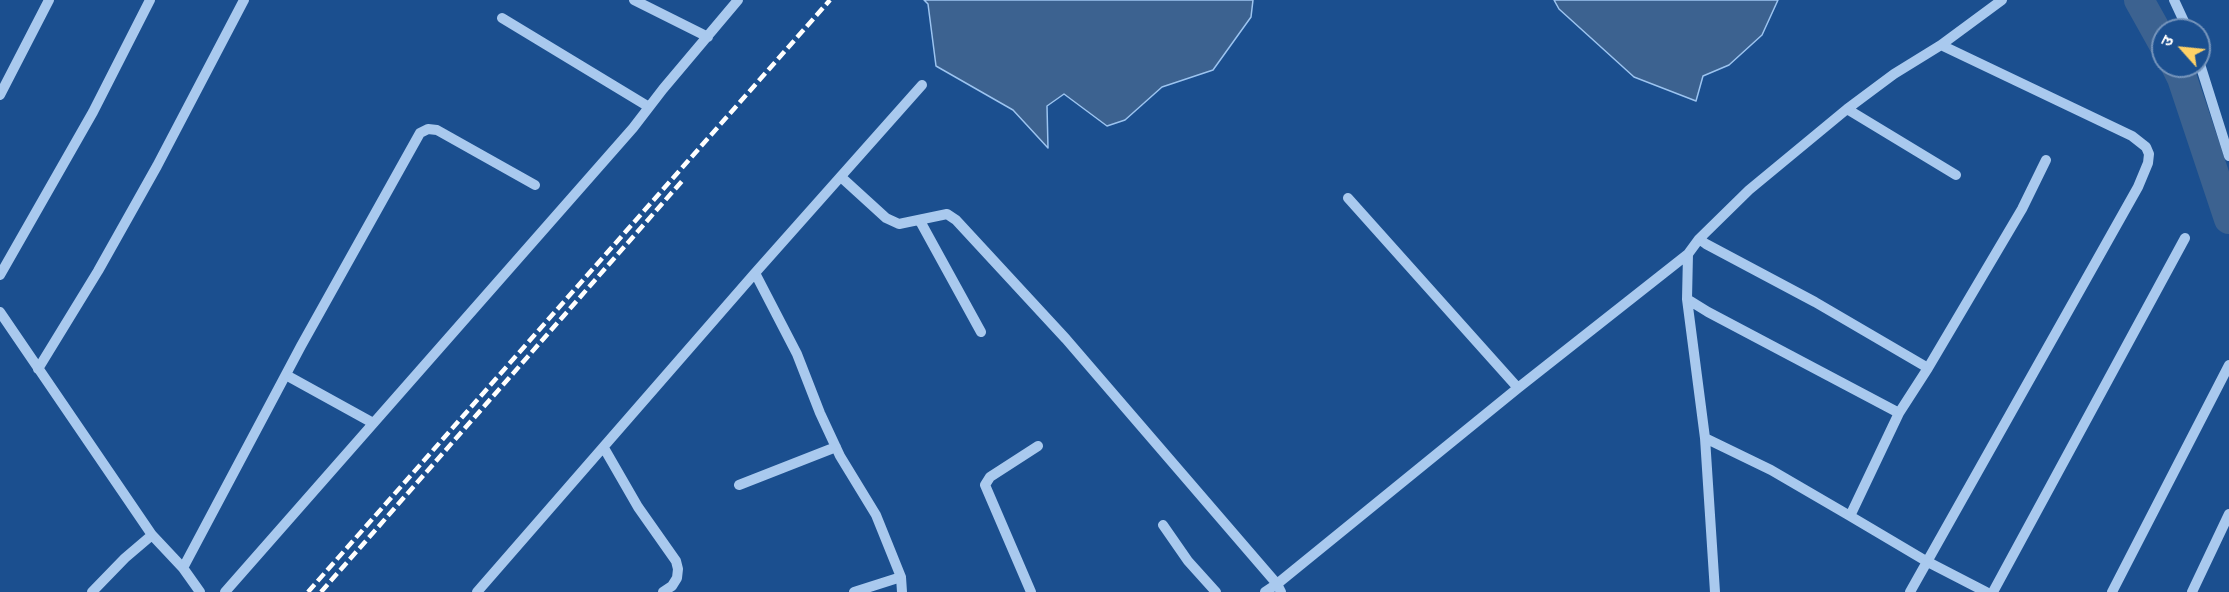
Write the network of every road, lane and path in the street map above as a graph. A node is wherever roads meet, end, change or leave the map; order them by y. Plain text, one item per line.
1 (49, 0) edge
2 (150, 0) edge
3 (244, 0) edge
4 (634, 0) edge
5 (738, 0) edge
6 (2002, 0) edge
7 (2174, 0) edge
8 (502, 18) dead end
9 (2182, 18) edge
10 (708, 37) junction
11 (1941, 45) junction
12 (2204, 78) edge
13 (922, 85) dead end
14 (0, 95) edge
15 (649, 107) junction
16 (1847, 109) junction
17 (2229, 156) edge
18 (2046, 160) dead end
19 (1956, 175) dead end
20 (841, 177) junction
21 (536, 185) dead end
22 (1348, 198) dead end
23 (920, 221) junction
24 (2185, 238) dead end
25 (1699, 239) junction
26 (1688, 254) junction
27 (755, 273) junction
28 (0, 275) edge
29 (1687, 299) junction
30 (0, 312) edge
31 (981, 332) dead end
32 (2229, 365) edge
33 (1928, 368) junction
34 (38, 369) junction
35 (286, 375) junction
36 (1518, 388) junction
37 (1899, 413) junction
38 (374, 423) junction
39 (1705, 438) junction
40 (1038, 446) dead end
41 (836, 447) junction
42 (604, 448) junction
43 (739, 485) dead end
44 (2229, 514) edge
45 (1850, 516) junction
46 (1163, 525) dead end
47 (152, 535) junction
48 (1926, 561) junction
49 (183, 568) junction
50 (901, 577) junction
51 (1279, 588) edge
52 (92, 592) edge
53 (200, 592) edge
54 (225, 592) edge
55 (477, 592) edge
56 (663, 592) edge
57 (855, 592) edge
58 (902, 592) edge
59 (1031, 592) edge
60 (1216, 592) edge
61 (1265, 592) edge
62 (1715, 592) edge
63 (1910, 592) edge
64 (1986, 592) edge
65 (1993, 592) edge
66 (2112, 592) edge
67 (2192, 592) edge

1 - 14 street
2 - 28 street
3 - 34 street
4 - 10 street
5 - 10 street
6 - 11 street
7 - 9 street
8 - 15 street
10 - 15 street
11 - 16 street
11 - 48 street
12 - 17 street
13 - 20 street
15 - 38 street
16 - 19 street
16 - 25 street
18 - 33 street
20 - 23 street
20 - 27 street
21 - 35 street
22 - 36 street
23 - 31 street
23 - 51 street
24 - 65 street
25 - 26 street
25 - 33 street
26 - 29 street
26 - 36 street
27 - 41 street
27 - 42 street
29 - 37 street
29 - 39 street
30 - 34 street
32 - 66 street
33 - 37 street
34 - 47 street
35 - 38 street
35 - 49 street
36 - 51 street
37 - 45 street
38 - 54 street
39 - 45 street
39 - 62 street
40 - 59 street
41 - 43 street
41 - 50 street
42 - 55 street
42 - 56 street
44 - 67 street
45 - 48 street
46 - 60 street
47 - 49 street
47 - 52 street
48 - 63 street
48 - 64 street
49 - 53 street
50 - 57 street
50 - 58 street
51 - 61 street

